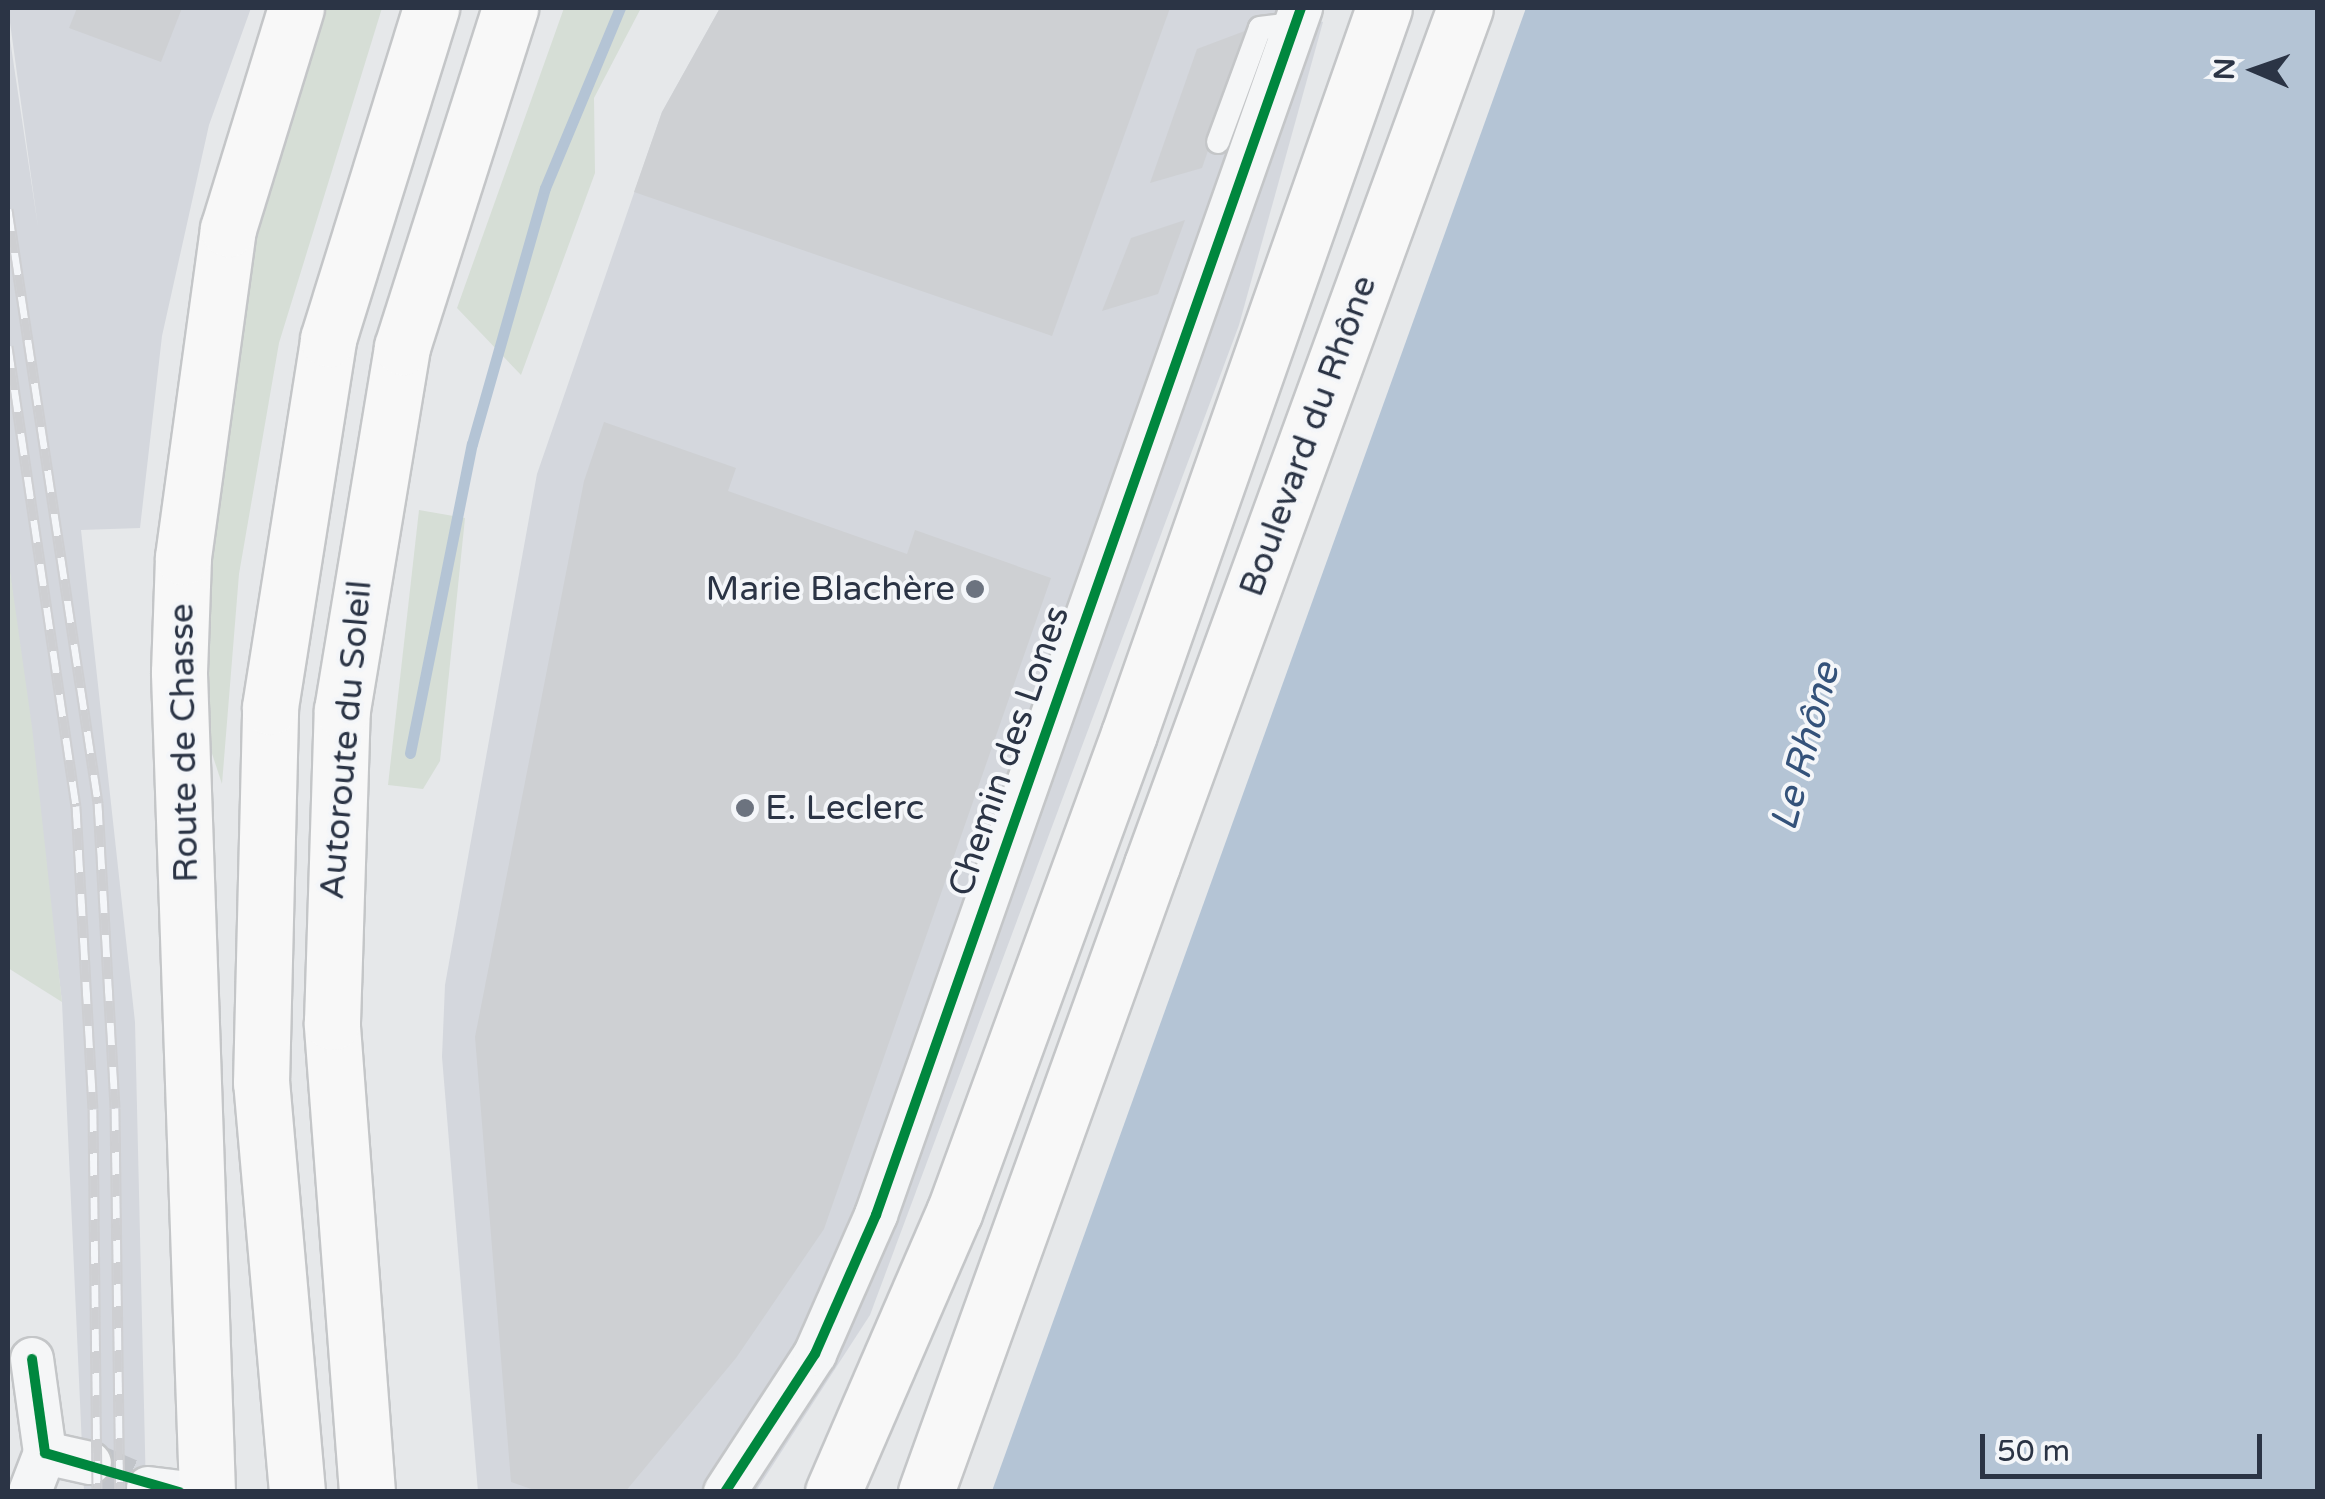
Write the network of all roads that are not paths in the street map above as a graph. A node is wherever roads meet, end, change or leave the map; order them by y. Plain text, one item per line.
1 (296, 8) edge
2 (431, 8) edge
3 (510, 8) edge
4 (1384, 8) edge
5 (1430, 8) edge
6 (1465, 8) edge
7 (1298, 16) edge
8 (1218, 142) dead end
9 (1361, 288) junction
10 (32, 1358) dead end
11 (90, 1462) tunnel mouth
12 (37, 1472) edge
13 (207, 1492) edge
14 (297, 1492) edge
15 (367, 1492) edge
16 (725, 1492) edge
17 (833, 1492) edge
18 (926, 1492) edge

1 - 13 main road, Route de Chasse
2 - 14 main road, Autoroute du Soleil
3 - 15 main road, Autoroute du Soleil
4 - 17 main road, Boulevard du Rhône
5 - 9 main road
6 - 9 main road, Boulevard du Rhône
7 - 8 lane
7 - 16 street, Chemin des Lones
9 - 18 main road, Boulevard du Rhône
10 - 12 street
11 - 12 street

